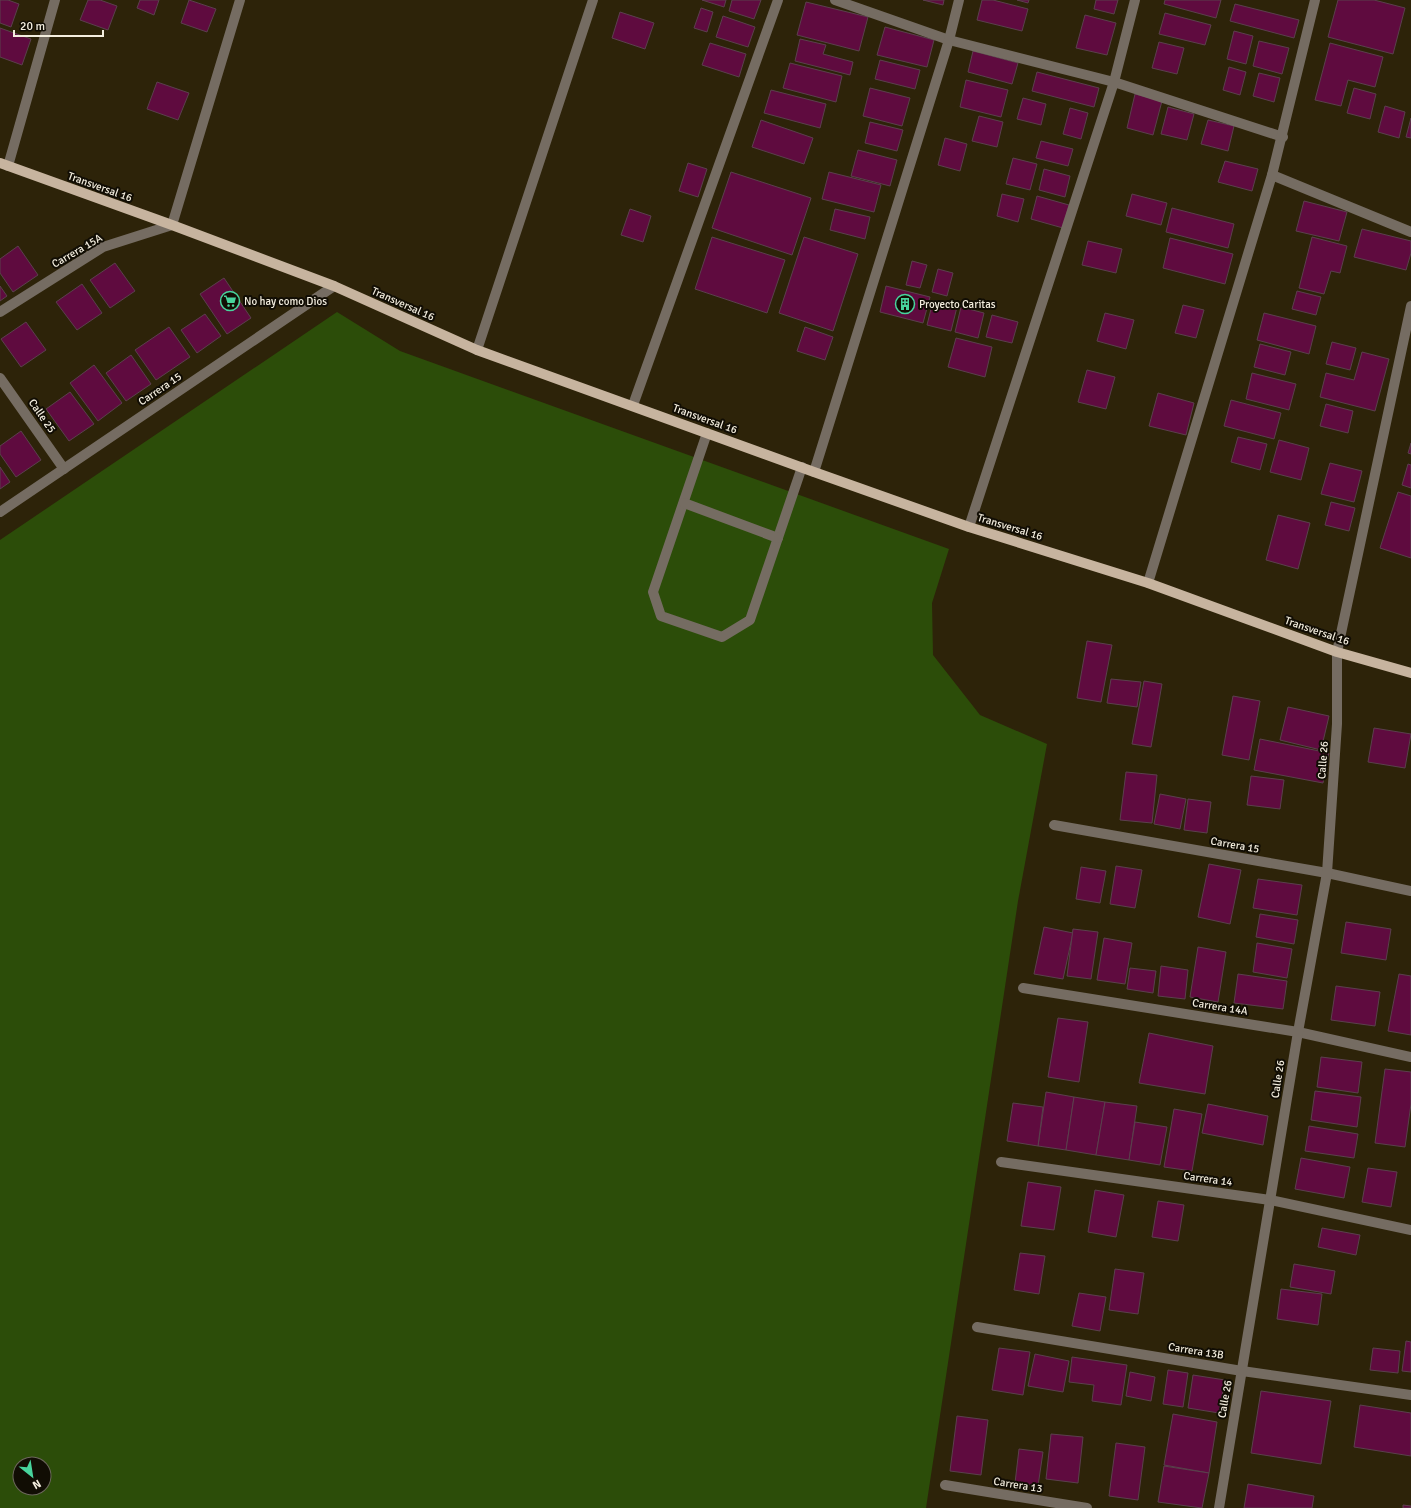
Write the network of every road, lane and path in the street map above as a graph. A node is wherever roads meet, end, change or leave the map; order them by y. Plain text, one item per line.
1 (55, 0) edge
2 (240, 0) edge
3 (593, 0) edge
4 (778, 0) edge
5 (834, 0) edge
6 (959, 0) edge
7 (1135, 0) edge
8 (1316, 0) edge
9 (949, 40) junction
10 (1114, 82) junction
11 (1282, 137) junction
12 (4, 165) edge
13 (1272, 175) junction
14 (172, 225) junction
15 (1411, 232) edge
16 (334, 286) junction
17 (1411, 306) edge
18 (0, 312) edge
19 (477, 350) junction
20 (0, 378) edge
21 (633, 405) junction
22 (708, 433) junction
23 (802, 467) junction
24 (64, 469) junction
25 (814, 472) junction
26 (684, 503) junction
27 (0, 512) edge
28 (969, 527) junction
29 (778, 538) junction
30 (1148, 583) junction
31 (1337, 652) junction
32 (1411, 673) edge
33 (1054, 825) dead end
34 (1327, 873) junction
35 (1411, 891) edge
36 (1023, 988) dead end
37 (1298, 1032) junction
38 (1411, 1057) edge
39 (1001, 1162) dead end
40 (1270, 1200) junction
41 (1411, 1230) edge
42 (977, 1327) dead end
43 (1242, 1371) junction
44 (1411, 1395) edge
45 (945, 1485) dead end
46 (1087, 1508) edge
47 (1219, 1508) edge

1 - 12 street
2 - 14 street
3 - 19 street
4 - 21 street
5 - 9 street
6 - 9 street
7 - 10 street
8 - 11 street
9 - 10 street
9 - 25 street
10 - 11 street
10 - 28 street
11 - 13 street
12 - 14 main road, Transversal 16
13 - 15 street
13 - 30 street
14 - 16 main road, Transversal 16
14 - 18 street, Carrera 15A
16 - 19 main road, Transversal 16
16 - 24 street, Carrera 15
17 - 31 street, Calle 26
19 - 21 main road, Transversal 16
20 - 24 street, Calle 25
21 - 22 main road, Transversal 16
22 - 23 main road, Transversal 16
22 - 26 street
23 - 25 main road, Transversal 16
23 - 29 street
24 - 27 street, Carrera 15
25 - 28 main road, Transversal 16
26 - 29 street
26 - 29 street
28 - 30 main road, Transversal 16
30 - 31 main road, Transversal 16
31 - 32 main road, Transversal 16
31 - 34 street, Calle 26
33 - 34 street, Carrera 15
34 - 35 street, Carrera 15
34 - 37 street, Calle 26
36 - 37 street, Carrera 14A
37 - 38 street, Carrera 14A
37 - 40 street, Calle 26
39 - 40 street, Carrera 14
40 - 41 street, Carrera 14
40 - 43 street, Calle 26
42 - 43 street, Carrera 13B
43 - 44 street, Carrera 13B
43 - 47 street, Calle 26
45 - 46 street, Carrera 13

